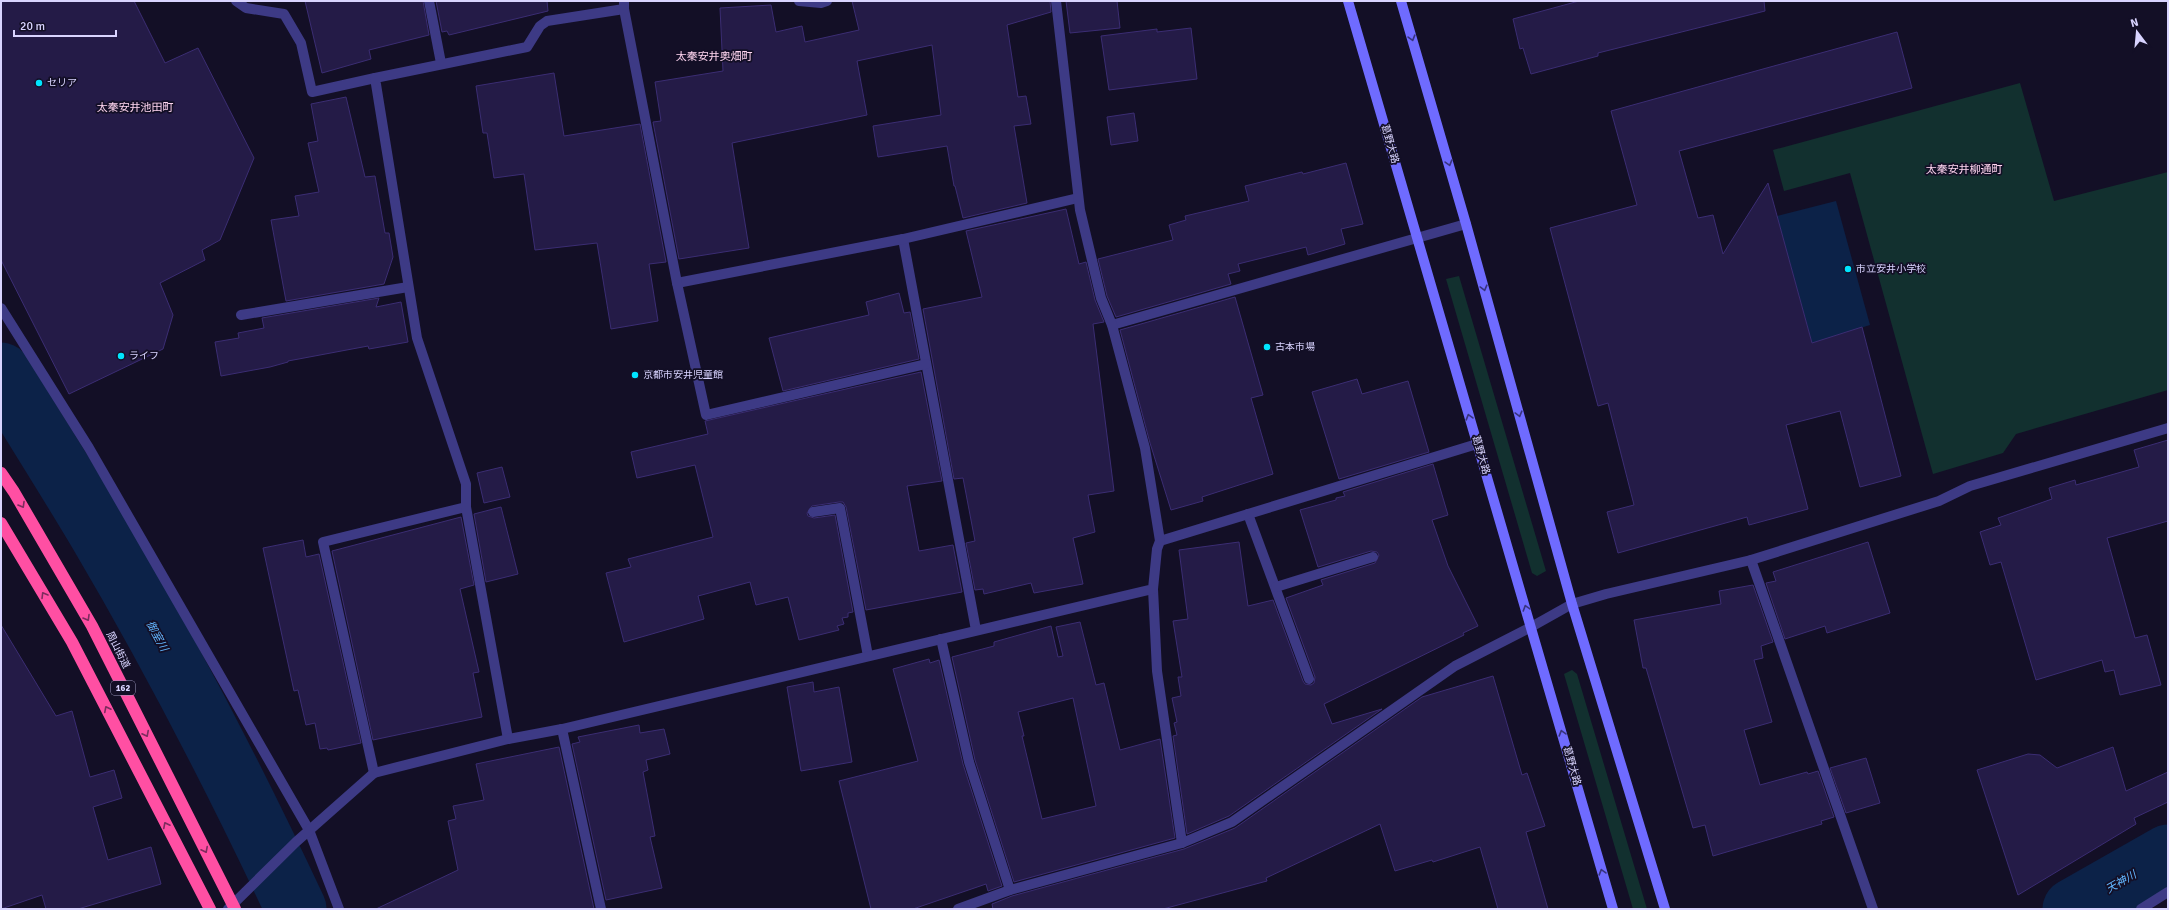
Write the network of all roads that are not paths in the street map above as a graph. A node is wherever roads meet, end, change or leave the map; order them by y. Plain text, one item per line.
1 (236, 1) edge
2 (429, 1) edge
3 (799, 1) edge
4 (827, 1) edge
5 (1056, 1) edge
6 (1348, 1) edge
7 (1401, 1) edge
8 (624, 5) edge
9 (440, 63) junction
10 (375, 78) junction
11 (1078, 198) junction
12 (1466, 224) junction
13 (1417, 238) junction
14 (903, 239) junction
15 (677, 283) junction
16 (408, 287) junction
17 (1, 308) edge
18 (241, 315) dead end
19 (1112, 325) junction
20 (926, 364) junction
21 (2168, 428) edge
22 (1477, 444) junction
23 (1, 473) edge
24 (466, 507) junction
25 (814, 512) dead end
26 (1248, 514) junction
27 (1, 523) edge
28 (1160, 541) junction
29 (1373, 556) dead end
30 (1751, 560) junction
31 (1276, 587) junction
32 (1153, 589) junction
33 (1572, 604) junction
34 (1532, 627) junction
35 (976, 630) junction
36 (941, 639) junction
37 (868, 656) junction
38 (1308, 679) dead end
39 (562, 728) junction
40 (508, 739) junction
41 (374, 772) junction
42 (309, 830) junction
43 (1182, 843) junction
44 (1010, 890) junction
45 (2168, 892) edge
46 (980, 906) edge
47 (232, 907) edge
48 (210, 909) edge
49 (339, 909) edge
50 (601, 909) edge
51 (958, 909) edge
52 (1613, 909) edge
53 (1665, 909) edge
54 (1873, 909) edge
55 (2141, 909) edge

1 - 10 street
2 - 9 street
3 - 4 street
5 - 11 street
6 - 13 street, 葛野大路
7 -> 12 street
8 - 9 street
8 - 15 street
9 - 10 street
10 - 16 street
11 - 14 street
11 - 19 street
12 - 13 street
12 -> 33 street
13 - 19 street
22 -> 13 street, 葛野大路
14 - 15 street
14 - 20 street
15 - 20 street
16 - 18 street
16 - 24 street
17 - 42 street
19 - 28 street
20 - 35 street
21 - 30 street
22 - 26 street
34 -> 22 street, 葛野大路
23 -> 47 highway, 周山街道 / 162
24 - 40 street
24 - 41 street
25 - 37 street
26 - 28 street
26 - 31 street
48 -> 27 highway, 162
28 - 32 street
29 - 31 street
30 - 33 street
30 - 54 street
31 - 38 street
32 - 35 street
32 - 43 street
33 - 34 street
33 - 53 street
34 - 43 street
52 -> 34 street, 葛野大路
35 - 36 street
36 - 37 street
36 - 44 street
37 - 39 street
39 - 40 street
39 - 50 street
40 - 41 street
41 - 42 street
42 - 47 street
42 - 49 street
43 - 44 street
44 - 46 street
45 - 55 street
46 - 51 street

